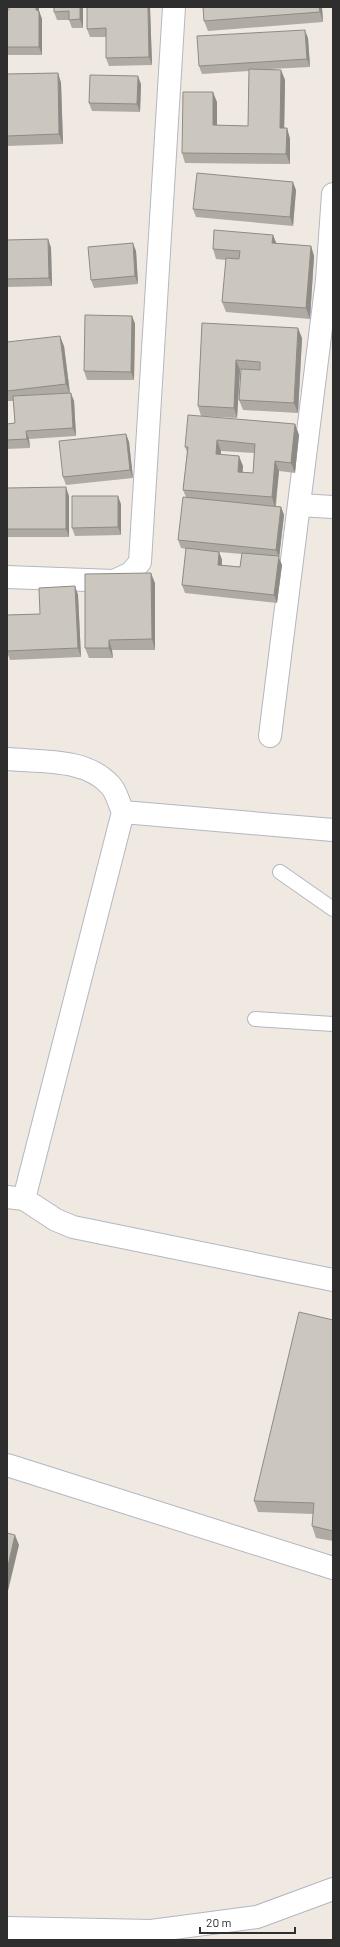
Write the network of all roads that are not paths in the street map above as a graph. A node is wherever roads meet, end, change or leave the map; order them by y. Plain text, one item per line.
1 (174, 7) edge
2 (333, 194) edge
3 (299, 505) junction
4 (333, 507) edge
5 (7, 577) edge
6 (270, 736) dead end
7 (7, 759) edge
8 (122, 812) junction
9 (333, 830) edge
10 (280, 872) dead end
11 (333, 908) edge
12 (255, 1019) dead end
13 (333, 1024) edge
14 (15, 1198) edge
15 (333, 1280) edge
16 (7, 1465) edge
17 (333, 1568) edge
18 (333, 1889) edge
19 (10, 1930) edge

1 - 5 street
2 - 3 street
3 - 4 street
3 - 6 street
7 - 8 street
8 - 9 street
8 - 14 street
10 - 11 lane
12 - 13 lane
14 - 15 street
16 - 17 street
18 - 19 street

